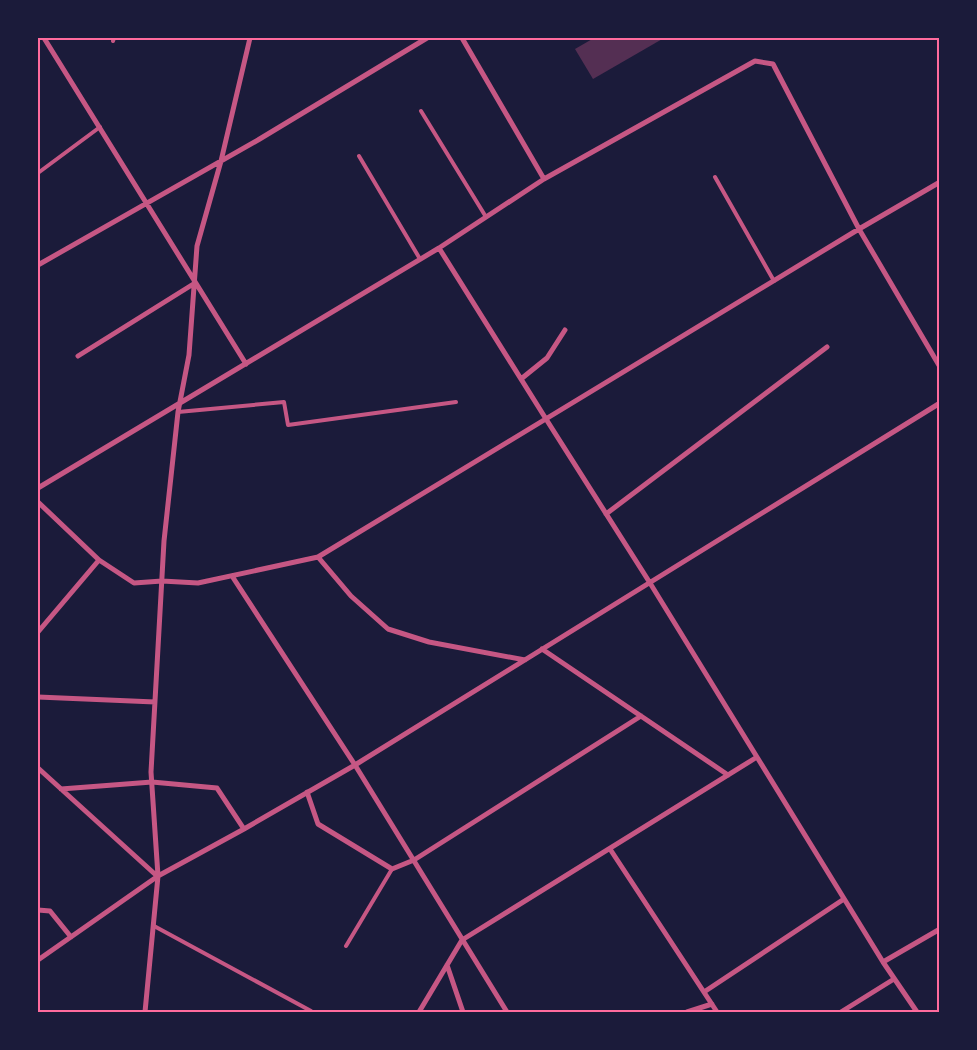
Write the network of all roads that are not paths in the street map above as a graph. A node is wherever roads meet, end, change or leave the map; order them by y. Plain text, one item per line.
1 (44, 38) edge
2 (250, 38) edge
3 (427, 38) edge
4 (462, 38) edge
5 (421, 111) dead end
6 (100, 127) junction
7 (359, 156) dead end
8 (221, 161) junction
9 (38, 173) edge
10 (715, 177) dead end
11 (544, 179) junction
12 (940, 182) edge
13 (146, 203) junction
14 (486, 217) junction
15 (859, 229) junction
16 (439, 248) junction
17 (420, 259) junction
18 (38, 265) edge
19 (774, 281) junction
20 (195, 283) junction
21 (565, 330) dead end
22 (827, 347) dead end
23 (78, 356) dead end
24 (246, 364) junction
25 (940, 367) edge
26 (521, 379) junction
27 (456, 402) dead end
28 (180, 403) junction
29 (940, 403) edge
30 (178, 412) junction
31 (546, 419) junction
32 (38, 488) edge
33 (38, 502) edge
34 (606, 514) junction
35 (318, 557) junction
36 (100, 560) junction
37 (232, 576) junction
38 (162, 581) junction
39 (650, 583) junction
40 (38, 632) edge
41 (542, 650) junction
42 (525, 660) junction
43 (38, 697) edge
44 (155, 702) junction
45 (641, 716) junction
46 (757, 757) junction
47 (355, 765) junction
48 (38, 768) edge
49 (728, 775) junction
50 (152, 782) junction
51 (61, 789) junction
52 (307, 792) junction
53 (244, 829) junction
54 (610, 849) junction
55 (414, 860) junction
56 (392, 869) junction
57 (158, 876) junction
58 (844, 899) junction
59 (38, 910) edge
60 (154, 926) junction
61 (940, 929) edge
62 (71, 937) junction
63 (462, 940) junction
64 (346, 946) dead end
65 (38, 960) edge
66 (883, 962) junction
67 (447, 965) junction
68 (894, 979) junction
69 (704, 992) junction
70 (712, 1004) junction
71 (311, 1011) dead end
72 (145, 1012) edge
73 (419, 1012) edge
74 (463, 1012) edge
75 (507, 1012) edge
76 (688, 1012) edge
77 (717, 1012) edge
78 (841, 1012) edge
79 (917, 1012) edge

1 - 6 street
2 - 8 street
3 - 8 street
4 - 11 street
5 - 14 lane
6 - 9 lane
6 - 13 street
7 - 17 lane
8 - 13 street
8 - 20 street
10 - 19 lane
11 - 14 street
11 - 15 street
12 - 15 street
13 - 18 street
13 - 20 street
14 - 16 street
15 - 19 street
15 - 25 street
16 - 17 street
16 - 26 street
17 - 24 street
19 - 31 street
20 - 23 street
20 - 24 street
20 - 28 street
21 - 26 street
22 - 34 street
24 - 28 street
26 - 31 street
27 - 30 lane
28 - 30 street
28 - 32 street
29 - 39 street
30 - 38 street
31 - 34 street
31 - 35 street
33 - 36 street
34 - 39 street
35 - 37 street
35 - 42 street
36 - 38 street
36 - 40 street
37 - 38 street
37 - 47 street
38 - 44 street
39 - 41 street
39 - 46 street
41 - 42 street
41 - 45 street
42 - 47 street
43 - 44 street
44 - 50 street
45 - 49 street
45 - 55 street
46 - 49 street
46 - 58 street
47 - 52 street
47 - 55 street
48 - 51 street
49 - 54 street
50 - 51 street
50 - 53 street
50 - 57 street
51 - 57 street
52 - 53 street
52 - 56 street
53 - 57 street
54 - 63 street
54 - 69 street
55 - 56 street
55 - 63 street
56 - 64 lane
57 - 60 street
57 - 62 street
58 - 66 street
58 - 69 street
59 - 62 street
60 - 71 lane
60 - 72 street
61 - 66 street
62 - 65 street
63 - 67 street
63 - 75 street
66 - 68 street
67 - 73 street
67 - 74 street
68 - 78 street
68 - 79 street
69 - 70 street
70 - 76 street
70 - 77 street

